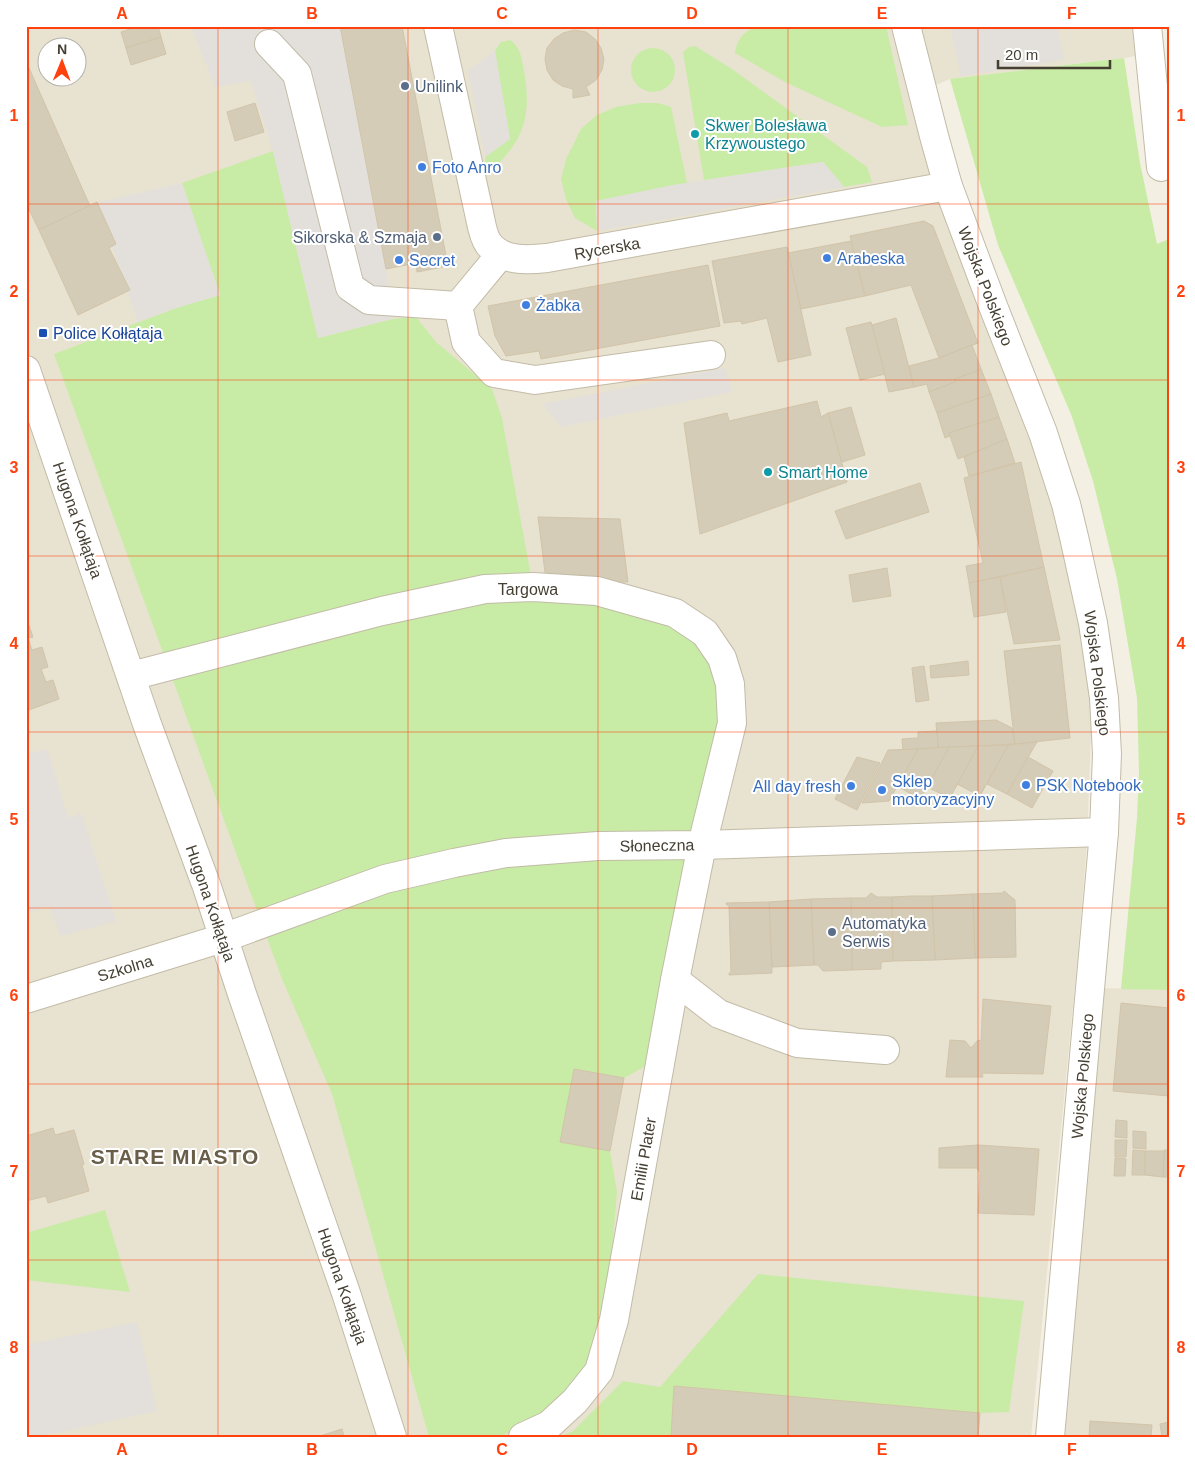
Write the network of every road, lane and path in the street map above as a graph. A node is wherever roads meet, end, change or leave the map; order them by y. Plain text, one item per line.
1 (438, 26) edge
2 (906, 26) edge
3 (1147, 26) edge
4 (269, 44) dead end
5 (1161, 167) dead end
6 (948, 186) junction
7 (501, 254) junction
8 (458, 306) junction
9 (711, 355) dead end
10 (26, 370) edge
11 (131, 676) junction
12 (1104, 832) junction
13 (702, 845) junction
14 (223, 938) junction
15 (675, 980) junction
16 (26, 999) edge
17 (885, 1050) dead end
18 (392, 1437) edge
19 (523, 1437) edge
20 (1050, 1437) edge

1 - 7 street
2 - 6 street, Wojska Polskiego
3 - 5 street
4 - 8 street
6 - 7 street, Rycerska
6 - 12 street, Wojska Polskiego
7 - 8 street
8 - 9 street
10 - 11 street, Hugona Kołłątaja
11 - 13 street, Targowa
11 - 14 street, Hugona Kołłątaja
12 - 13 street, Słoneczna
12 - 20 street, Wojska Polskiego
13 - 14 street, Słoneczna
13 - 15 street, Emilii Plater
14 - 16 street, Szkolna
14 - 18 street, Hugona Kołłątaja
15 - 17 street
15 - 19 street, Emilii Plater

